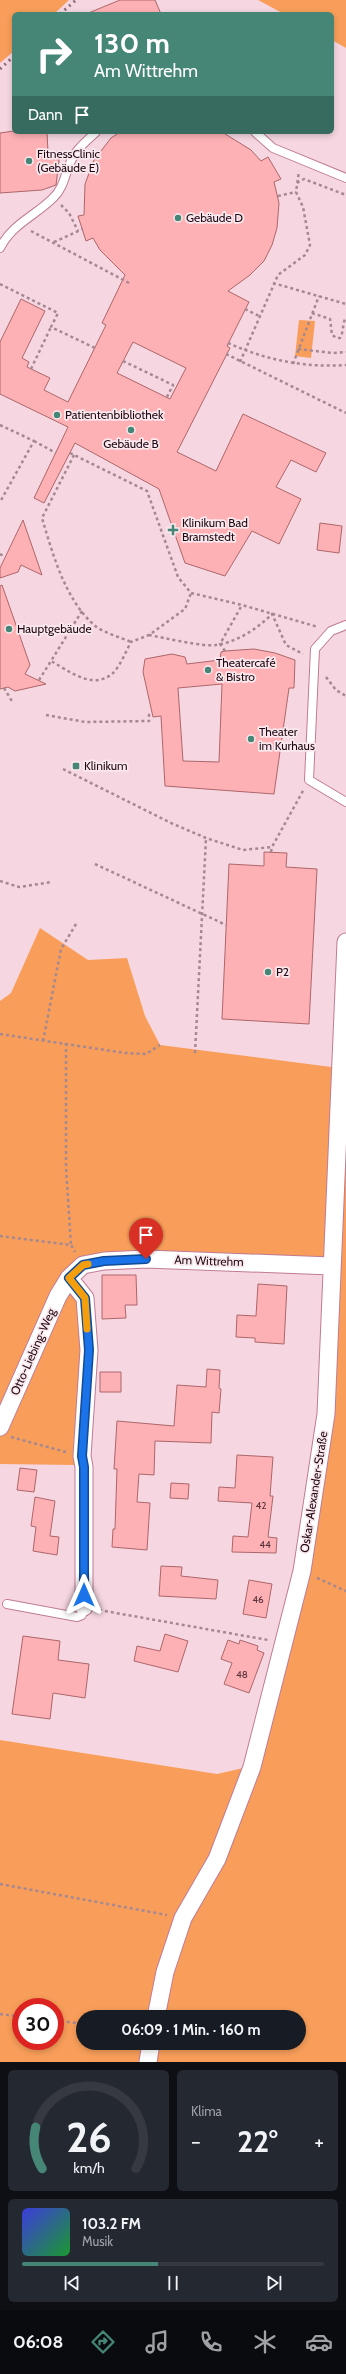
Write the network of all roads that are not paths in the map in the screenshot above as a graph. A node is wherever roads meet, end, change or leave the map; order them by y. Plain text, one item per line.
1 (94, 134) edge
2 (257, 134) edge
3 (346, 178) edge
4 (0, 248) edge
5 (346, 625) edge
6 (346, 802) edge
7 (346, 942) edge
8 (331, 1266) junction
9 (69, 1278) junction
10 (4, 1431) edge
11 (6, 1604) dead end
12 (84, 1608) joint
13 (157, 2010) edge
14 (150, 2050) edge
15 (148, 2062) edge

1 - 4 lane
2 - 3 lane
5 - 6 lane
7 - 8 street, Oskar-Alexander-Straße
8 - 9 street, Am Wittrehm
8 - 13 street, Oskar-Alexander-Straße
9 - 10 street, Otto-Liebing-Weg
9 - 12 street
11 - 12 lane
14 - 15 street

